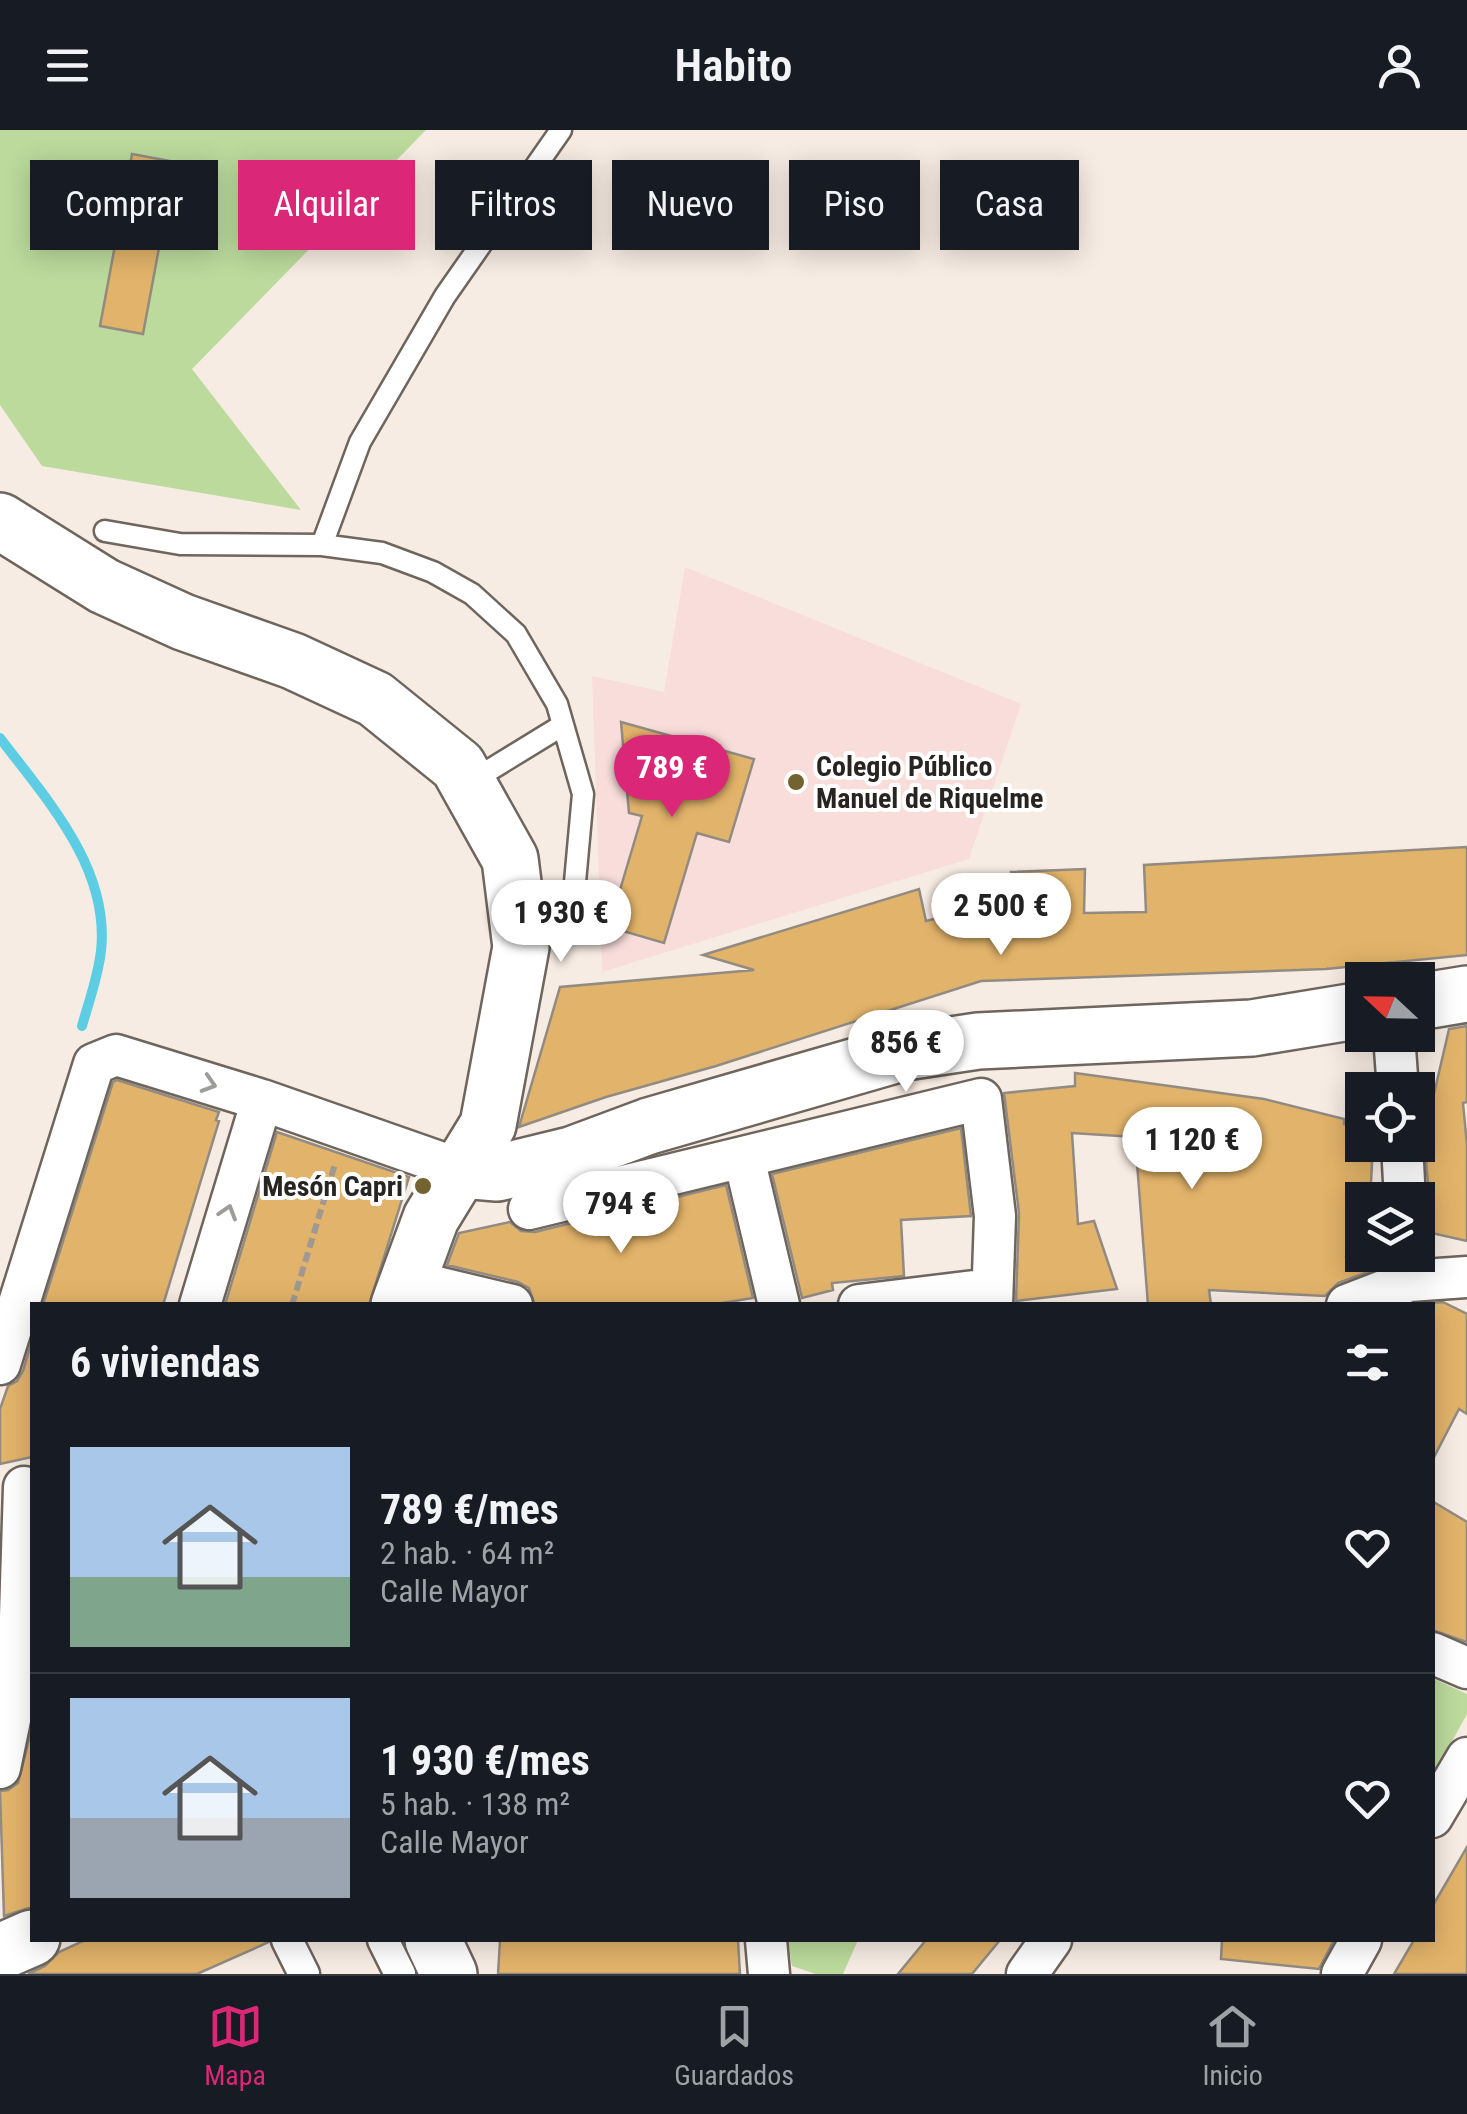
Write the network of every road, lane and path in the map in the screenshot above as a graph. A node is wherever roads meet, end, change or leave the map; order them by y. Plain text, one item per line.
1 (561, 130) edge
2 (0, 521) edge
3 (105, 531) dead end
4 (322, 545) junction
5 (563, 724) junction
6 (463, 774) junction
7 (575, 882) dead end
8 (1467, 994) edge
9 (1435, 999) edge
10 (1345, 1013) edge
11 (96, 1052) junction
12 (262, 1100) junction
13 (744, 1158) junction
14 (462, 1170) junction
15 (328, 1186) dead end
16 (529, 1209) dead end
17 (1467, 1278) edge
18 (1405, 1280) edge
19 (0, 1291) edge
20 (403, 1292) edge
21 (992, 1297) edge
22 (201, 1302) edge
23 (293, 1302) edge
24 (487, 1302) edge
25 (778, 1302) edge
26 (909, 1302) edge
27 (1354, 1302) edge
28 (0, 1364) edge
29 (19, 1484) edge
30 (1435, 1654) edge
31 (1467, 1668) edge
32 (1467, 1758) edge
33 (0, 1768) edge
34 (1435, 1813) edge
35 (30, 1939) edge
36 (288, 1942) edge
37 (384, 1942) edge
38 (434, 1942) edge
39 (766, 1942) edge
40 (1050, 1942) edge
41 (1361, 1942) edge
42 (0, 1952) edge
43 (304, 1974) edge
44 (400, 1974) edge
45 (448, 1974) edge
46 (769, 1974) edge
47 (1027, 1974) edge
48 (1342, 1974) edge

1 - 4 lane
2 - 6 main road
3 - 4 lane
4 - 5 lane
5 - 6 lane
5 - 7 lane
6 - 14 main road
8 - 9 main road
10 - 14 main road
11 -> 12 street
11 - 19 street
11 - 28 street
12 - 14 street
22 -> 12 street
13 - 16 street
13 - 21 street
13 - 25 street
14 - 20 main road
15 - 23 path
17 - 18 street
18 - 27 street
20 - 24 street
21 - 26 street
29 - 33 street
30 - 31 street
32 - 34 street
35 - 42 main road
36 - 43 street
37 - 44 street
38 - 45 main road
39 - 46 street
40 - 47 street
41 - 48 street

